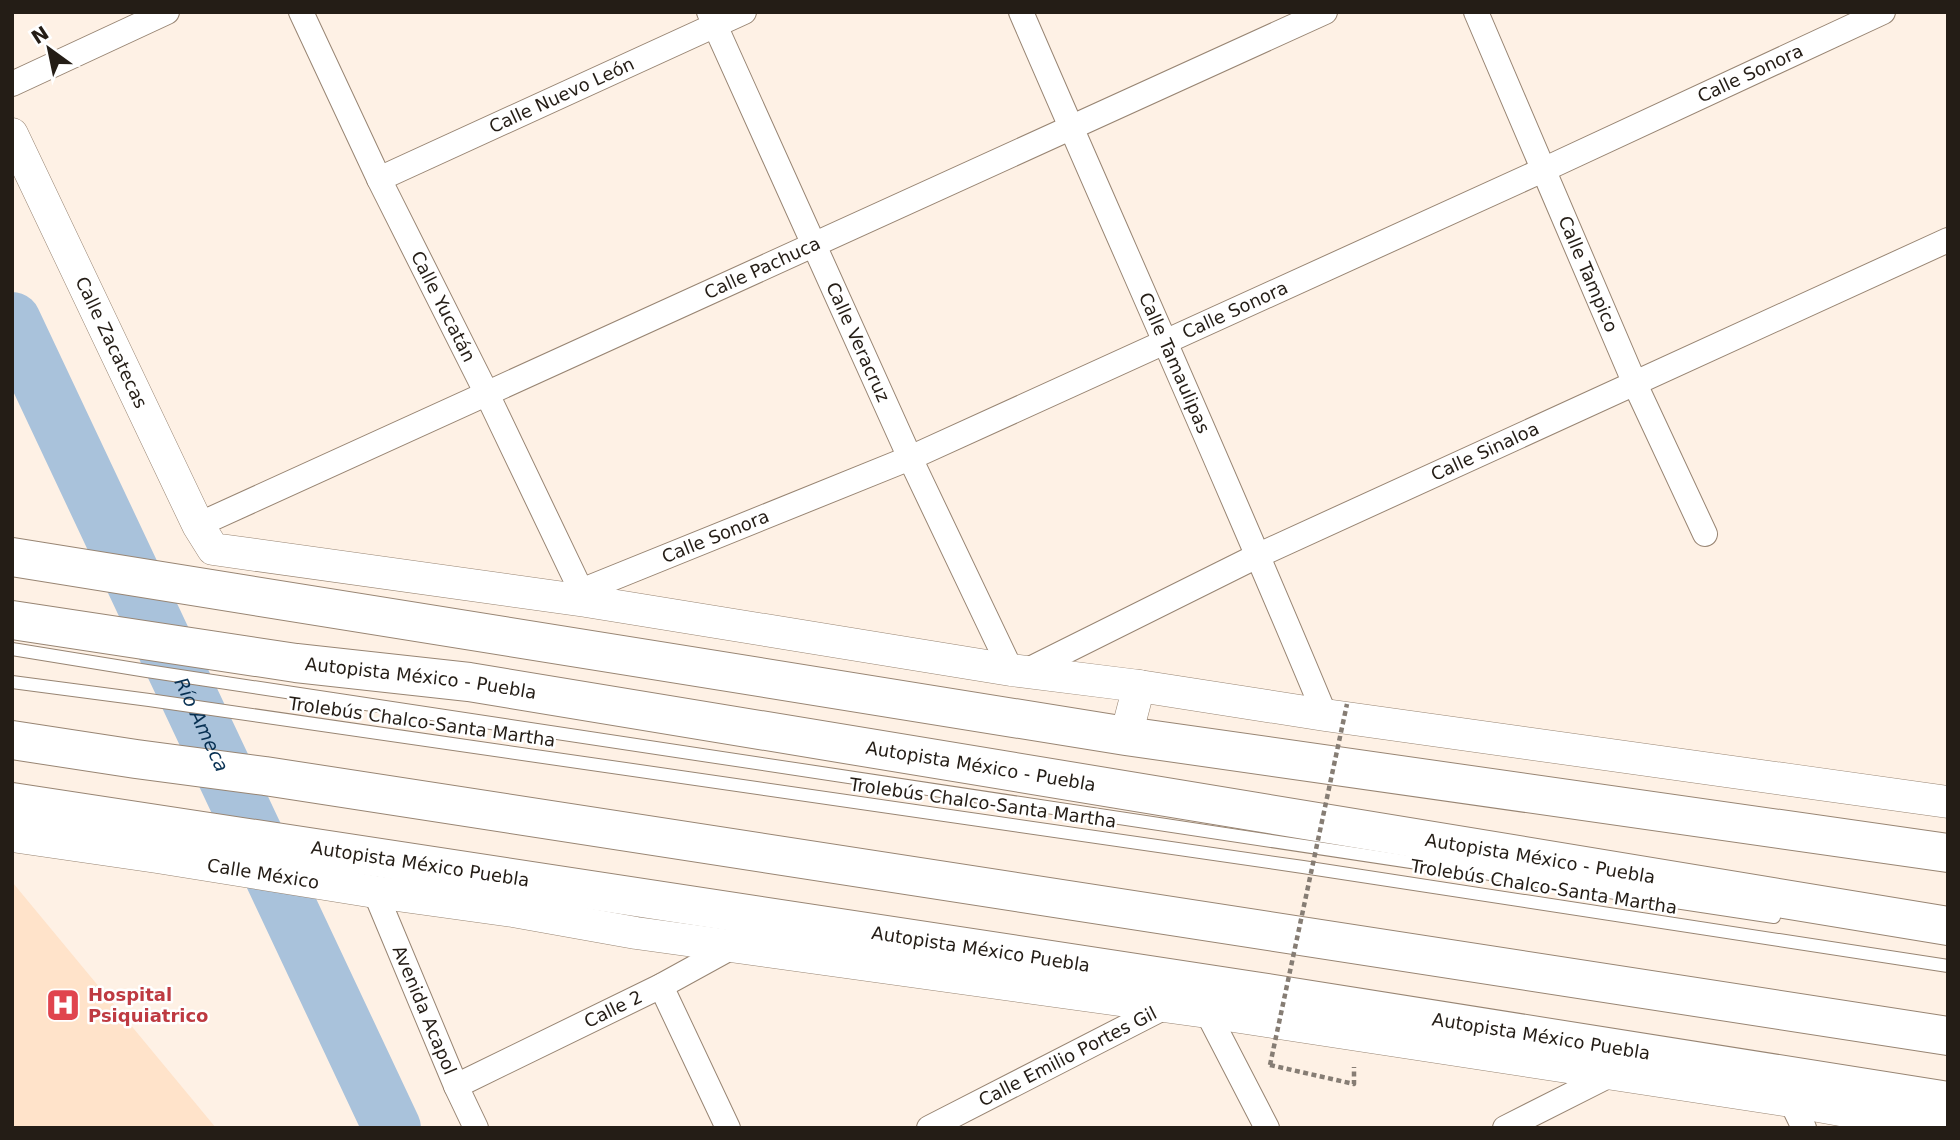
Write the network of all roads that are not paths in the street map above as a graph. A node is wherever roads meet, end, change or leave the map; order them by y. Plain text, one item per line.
1 (167, 12) edge
2 (302, 12) edge
3 (744, 12) edge
4 (1021, 12) edge
5 (1325, 12) edge
6 (1476, 12) edge
7 (1882, 12) edge
8 (712, 19) edge
9 (12, 84) edge
10 (1071, 128) junction
11 (12, 134) edge
12 (1543, 170) junction
13 (379, 178) junction
14 (1948, 240) edge
15 (815, 244) junction
16 (1164, 342) junction
17 (1635, 384) junction
18 (486, 394) junction
19 (910, 458) junction
20 (1705, 534) dead end
21 (206, 537) junction
22 (1259, 555) junction
23 (21, 558) edge
24 (584, 596) junction
25 (12, 620) edge
26 (12, 649) edge
27 (1017, 671) junction
28 (296, 678) junction
29 (12, 682) edge
30 (1139, 686) junction
31 (1336, 709) junction
32 (1126, 736) junction
33 (12, 740) edge
34 (12, 802) edge
35 (1948, 802) edge
36 (12, 836) edge
37 (160, 841) junction
38 (1948, 853) edge
39 (368, 880) junction
40 (755, 916) junction
41 (1782, 918) dead end
42 (1948, 926) edge
43 (732, 947) junction
44 (1948, 966) edge
45 (661, 986) junction
46 (1167, 1006) junction
47 (1207, 1012) junction
48 (1948, 1036) edge
49 (1612, 1074) junction
50 (456, 1086) junction
51 (1948, 1101) edge
52 (1798, 1114) edge
53 (476, 1128) edge
54 (729, 1128) edge
55 (929, 1128) edge
56 (1267, 1128) edge
57 (1504, 1128) edge
58 (1940, 1128) edge

1 - 9 street
2 - 13 street, Calle Yucatán
3 - 8 street, Calle Nuevo León
4 - 10 street, Calle Tamaulipas
5 - 10 street, Calle Pachuca
6 - 12 street, Calle Tampico
7 - 12 street, Calle Sonora
8 - 13 street, Calle Nuevo León
8 - 15 street, Calle Veracruz
10 - 15 street, Calle Pachuca
10 - 16 street, Calle Tamaulipas
11 - 21 street, Calle Zacatecas
12 - 16 street, Calle Sonora
12 - 17 street, Calle Tampico
13 - 18 street, Calle Yucatán
14 - 17 street, Calle Sinaloa
15 - 18 street, Calle Pachuca
15 - 19 street, Calle Veracruz
16 - 19 street, Calle Sonora
16 - 22 street, Calle Tamaulipas
17 - 20 street, Calle Tampico
17 - 22 street, Calle Sinaloa
18 - 21 street, Calle Pachuca
18 - 24 street, Calle Yucatán
19 - 24 street, Calle Sonora
19 - 27 street, Calle Veracruz
21 - 24 street
22 - 27 street, Calle Sinaloa
22 - 31 street, Calle Tamaulipas
23 - 32 highway
24 - 27 street
25 - 28 highway, Autopista México - Puebla
26 - 28 lane
27 - 30 street
28 - 41 lane
28 - 42 highway, Autopista México - Puebla
29 - 44 lane, Trolebús Chalco-Santa Martha
30 - 31 street
30 - 32 street
31 - 35 street
32 - 38 highway
33 - 48 highway
34 - 37 highway, Autopista México Puebla
36 - 37 street
37 - 39 highway, Autopista México Puebla
39 - 40 highway, Autopista México Puebla
39 - 43 street, Autopista México Puebla
39 - 50 street, Avenida Acapol
40 - 43 street, Calle 2
40 - 51 highway, Autopista México Puebla
43 - 45 street, Calle 2
43 - 46 street, Autopista México Puebla
45 - 50 street, Calle 2
45 - 54 street
46 - 47 street, Autopista México Puebla
46 - 55 street, Calle Emilio Portes Gil
47 - 49 street, Autopista México Puebla
47 - 56 street
49 - 52 street, Autopista México Puebla
49 - 57 street
50 - 53 street, Avenida Acapol
52 - 58 street, Autopista México Puebla

